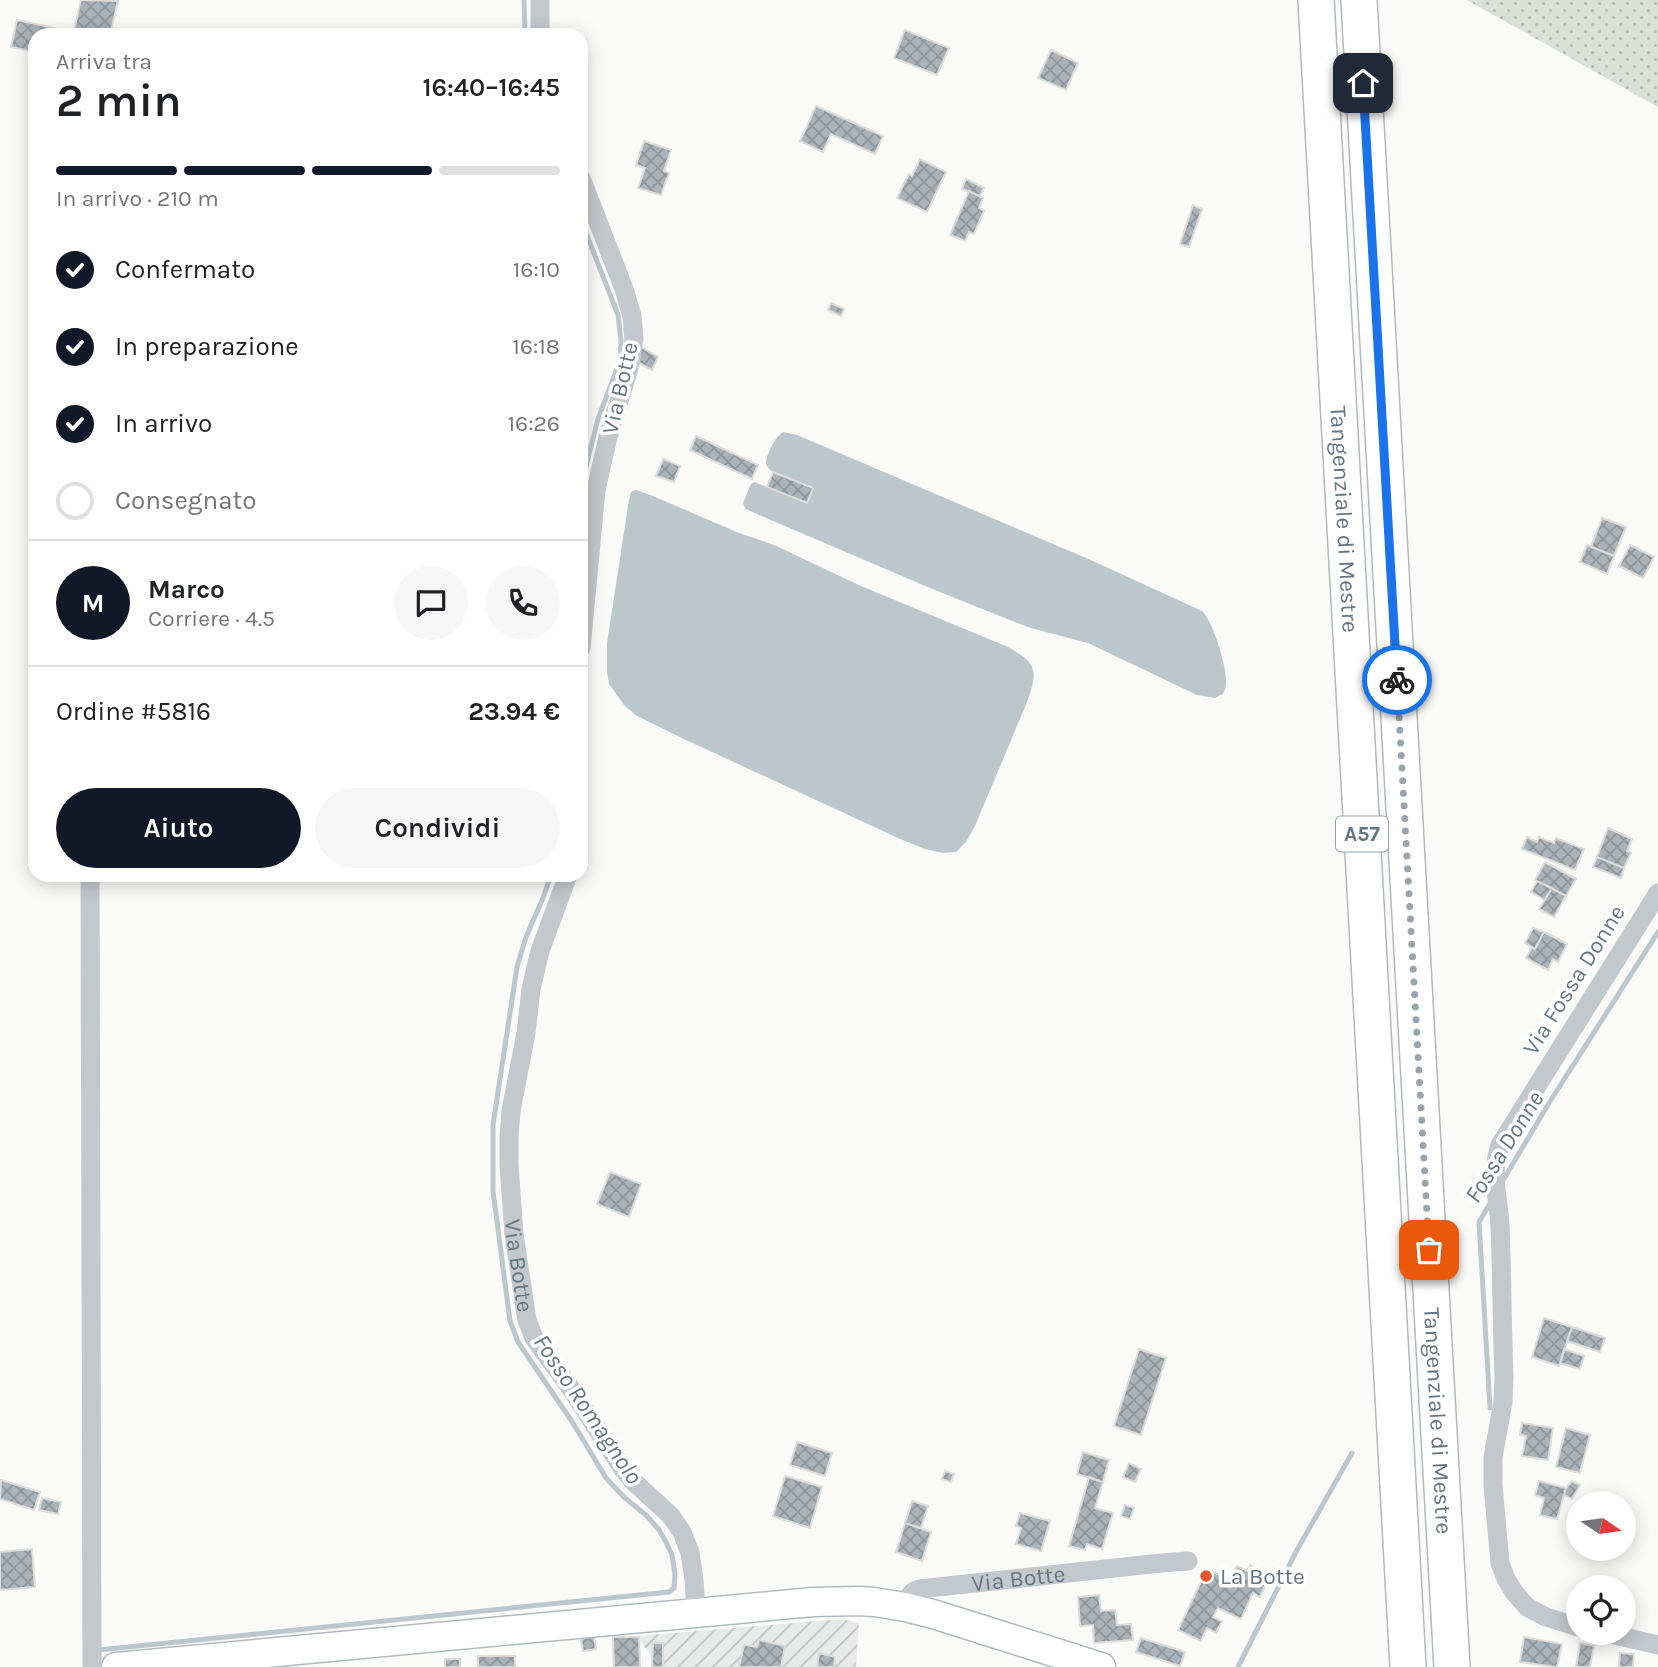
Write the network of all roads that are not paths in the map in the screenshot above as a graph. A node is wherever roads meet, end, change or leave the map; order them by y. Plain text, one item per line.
1 (540, 0) edge
2 (1316, 0) edge
3 (1359, 0) edge
4 (540, 28) edge
5 (588, 196) edge
6 (588, 574) edge
7 (90, 882) edge
8 (565, 882) edge
9 (1658, 892) edge
10 (1188, 1561) dead end
11 (905, 1607) junction
12 (696, 1612) junction
13 (1566, 1623) edge
14 (1636, 1640) edge
15 (1658, 1645) edge
16 (207, 1663) edge
17 (92, 1667) edge
18 (116, 1667) edge
19 (1101, 1667) edge
20 (1408, 1667) edge
21 (1452, 1667) edge

1 - 4 street
2 - 20 highway, Tangenziale di Mestre / A57
3 - 21 highway, Tangenziale di Mestre / A57
5 - 6 street, Via Botte
7 - 17 street
8 - 12 street, Via Botte
9 - 13 street, Via Fossa Donne
10 - 11 street, Via Botte
11 - 12 street, Via Botte
11 - 19 street, Via Botte
12 - 16 street, Via Botte
14 - 15 street
16 - 18 street, Via Botte

